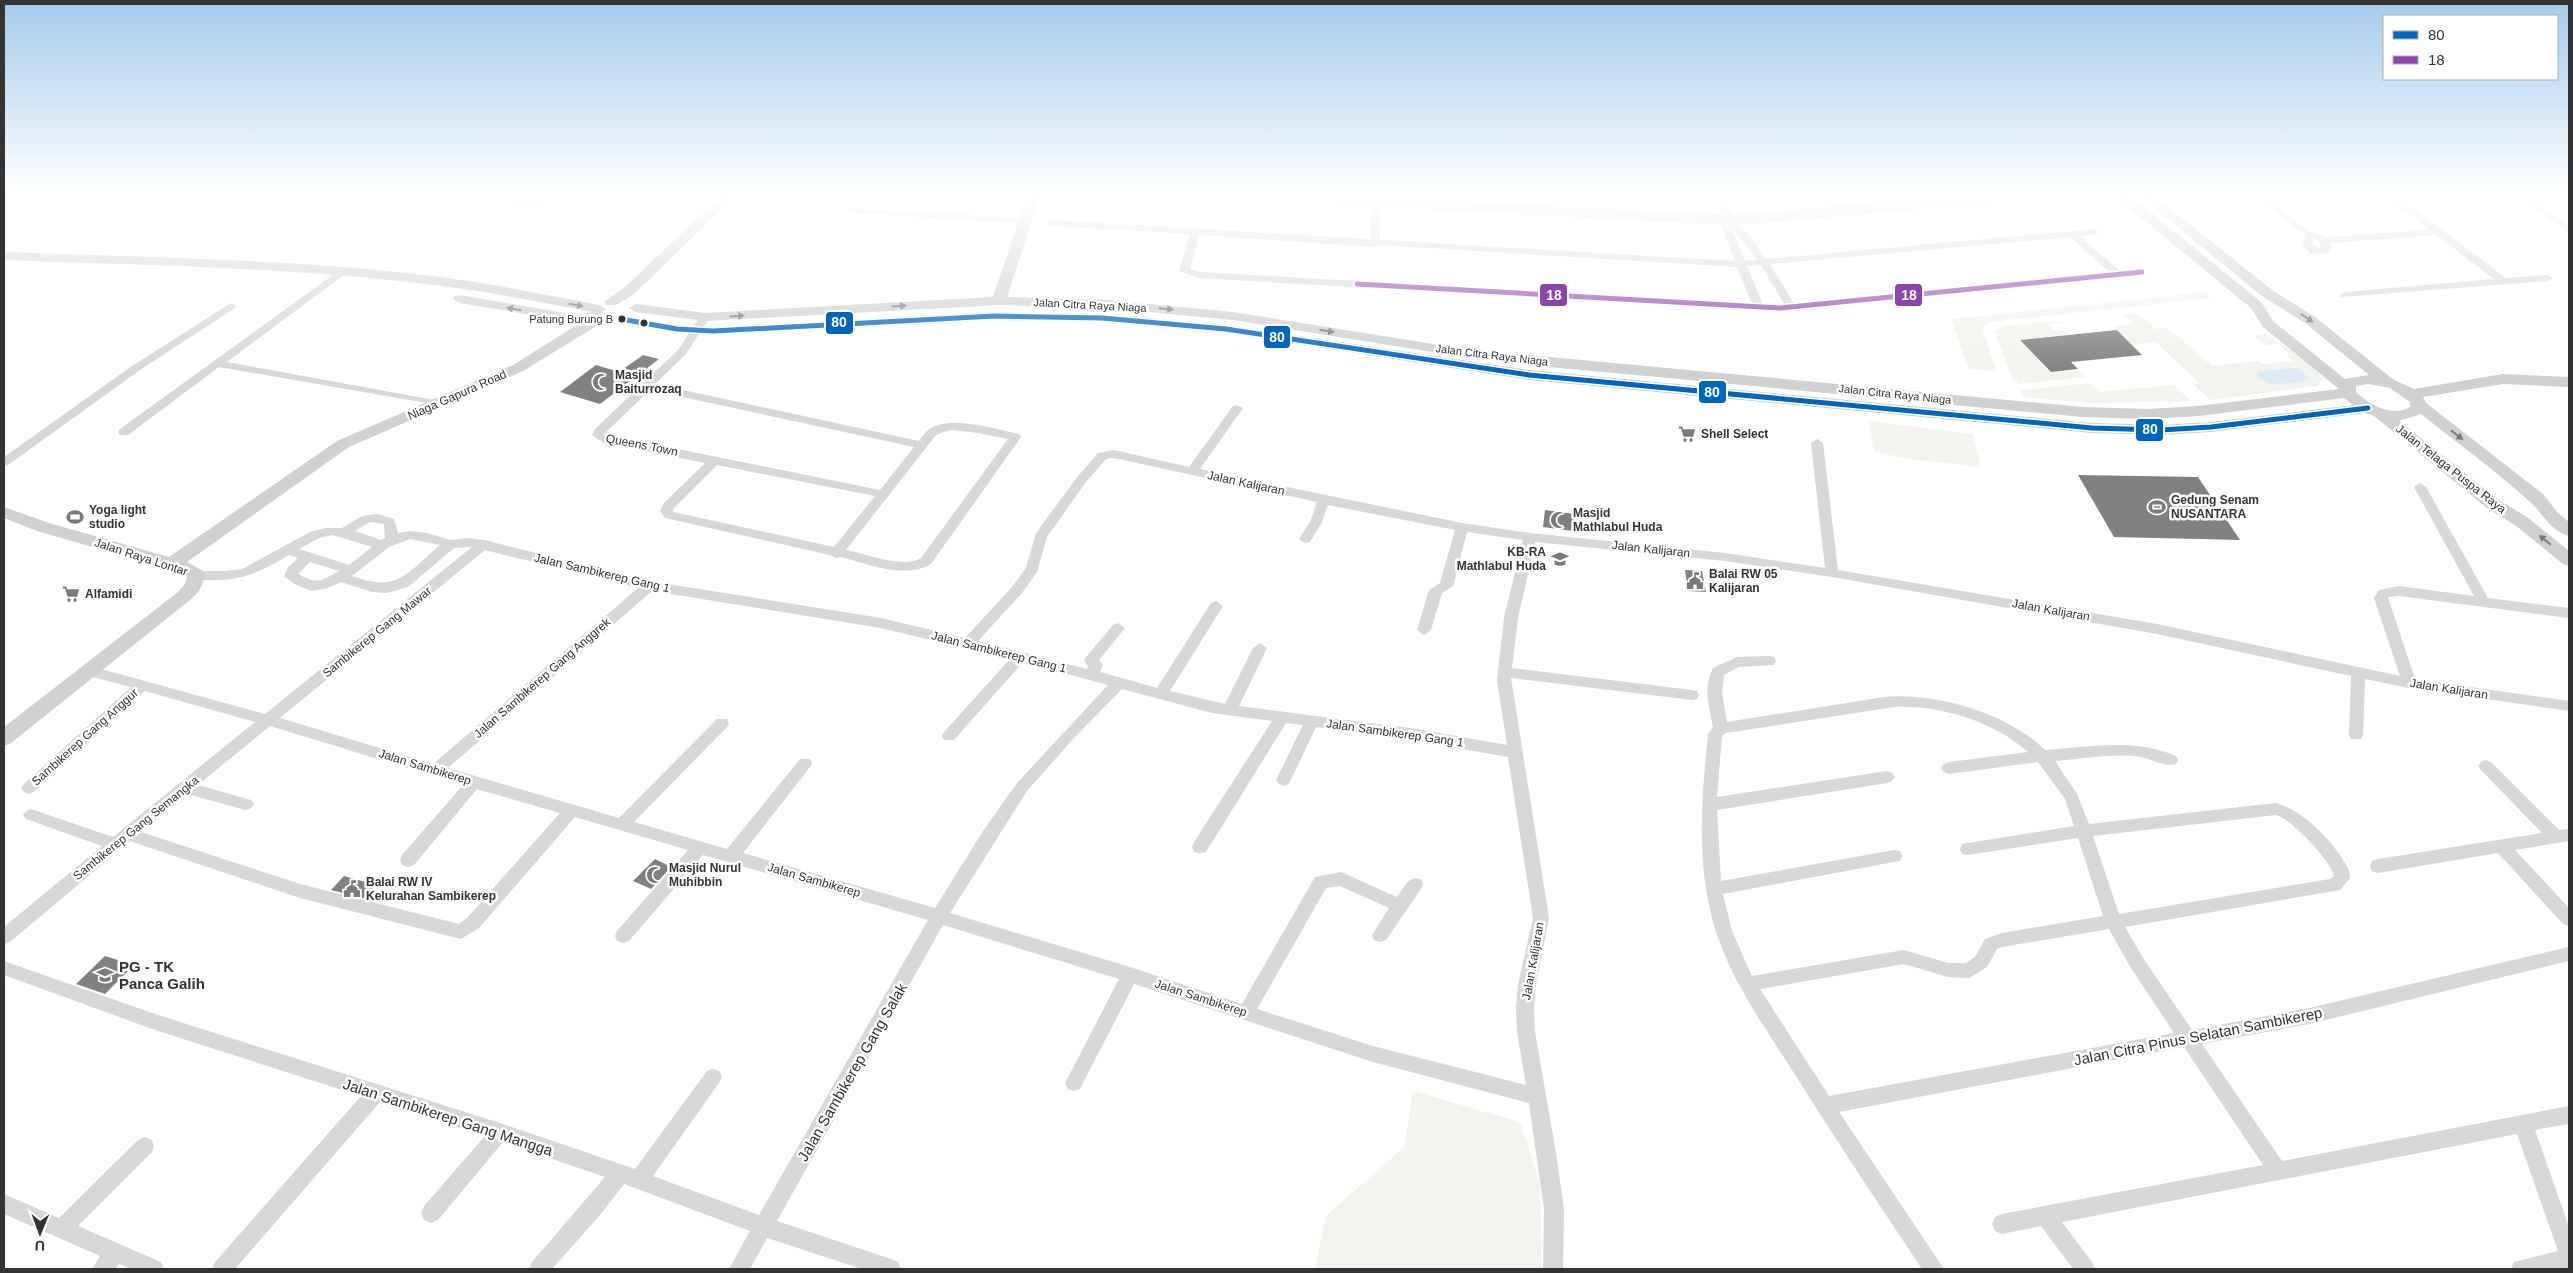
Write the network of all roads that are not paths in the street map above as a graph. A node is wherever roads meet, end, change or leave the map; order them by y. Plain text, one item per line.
1 (670, 252) edge
2 (684, 252) edge
3 (1015, 252) edge
4 (1189, 252) edge
5 (1529, 252) edge
6 (1738, 252) edge
7 (1755, 252) edge
8 (1877, 252) edge
9 (2093, 252) edge
10 (2190, 252) edge
11 (2217, 252) edge
12 (2465, 252) edge
13 (4, 256) edge
14 (1764, 263) junction
15 (1741, 264) junction
16 (341, 272) junction
17 (2142, 272) dead end
18 (2117, 274) junction
19 (2548, 278) dead end
20 (2504, 282) junction
21 (477, 286) junction
22 (2345, 294) dead end
23 (999, 301) junction
24 (2280, 302) junction
25 (2256, 305) junction
26 (231, 306) dead end
27 (635, 306) junction
28 (1759, 308) junction
29 (1792, 308) junction
30 (602, 312) junction
31 (849, 315) junction
32 (705, 317) junction
33 (1187, 317) junction
34 (621, 319) junction
35 (697, 331) junction
36 (216, 364) junction
37 (2388, 382) junction
38 (2569, 382) edge
39 (649, 386) junction
40 (1774, 389) junction
41 (2348, 390) junction
42 (2415, 399) junction
43 (440, 404) junction
44 (1237, 408) dead end
45 (2374, 410) junction
46 (124, 432) dead end
47 (1817, 443) dead end
48 (922, 445) junction
49 (715, 460) junction
50 (4, 462) edge
51 (312, 468) joint
52 (1192, 471) junction
53 (2420, 487) dead end
54 (883, 494) junction
55 (1324, 500) junction
56 (4, 512) edge
57 (2552, 517) junction
58 (2521, 521) junction
59 (1462, 527) junction
60 (2569, 530) edge
61 (345, 532) junction
62 (1530, 536) junction
63 (1305, 539) dead end
64 (386, 542) junction
65 (450, 544) junction
66 (484, 544) junction
67 (288, 550) junction
68 (836, 554) junction
69 (308, 557) junction
70 (2569, 560) edge
71 (183, 569) junction
72 (1832, 572) junction
73 (346, 574) junction
74 (649, 586) junction
75 (2484, 602) junction
76 (1216, 606) dead end
77 (2569, 614) edge
78 (1118, 628) dead end
79 (1424, 630) dead end
80 (967, 644) junction
81 (1260, 648) dead end
82 (1020, 656) junction
83 (1769, 661) dead end
84 (90, 671) junction
85 (1504, 672) junction
86 (2358, 673) junction
87 (1091, 676) junction
88 (1118, 683) junction
89 (2409, 683) junction
90 (142, 686) junction
91 (1161, 694) junction
92 (1692, 695) dead end
93 (2569, 706) edge
94 (1229, 711) junction
95 (1282, 718) junction
96 (269, 720) junction
97 (1312, 721) junction
98 (722, 723) dead end
99 (1721, 729) junction
100 (2356, 735) dead end
101 (948, 736) dead end
102 (4, 738) edge
103 (1515, 752) junction
104 (2042, 756) junction
105 (2171, 760) dead end
106 (805, 763) dead end
107 (2486, 766) dead end
108 (1949, 768) dead end
109 (436, 770) junction
110 (1887, 777) dead end
111 (1284, 780) dead end
112 (474, 782) junction
113 (29, 788) dead end
114 (185, 788) junction
115 (246, 804) dead end
116 (1708, 805) junction
117 (573, 809) junction
118 (31, 815) dead end
119 (623, 823) junction
120 (2084, 831) junction
121 (2563, 836) edge
122 (121, 839) junction
123 (2500, 846) junction
124 (700, 847) junction
125 (1200, 847) dead end
126 (1968, 849) dead end
127 (731, 856) junction
128 (1894, 856) dead end
129 (408, 860) dead end
130 (2378, 866) dead end
131 (1415, 884) dead end
132 (1713, 889) junction
133 (1399, 905) junction
134 (939, 916) junction
135 (2569, 919) edge
136 (2113, 921) junction
137 (1380, 935) dead end
138 (623, 936) dead end
139 (4, 937) edge
140 (2569, 954) edge
141 (4, 968) edge
142 (1130, 974) junction
143 (1747, 984) junction
144 (1246, 1012) junction
145 (2188, 1039) junction
146 (713, 1077) dead end
147 (1074, 1083) dead end
148 (376, 1094) junction
149 (1536, 1096) junction
150 (1824, 1106) junction
151 (2569, 1115) edge
152 (2523, 1124) junction
153 (500, 1132) junction
154 (145, 1146) dead end
155 (2278, 1171) junction
156 (620, 1173) junction
157 (639, 1180) junction
158 (4, 1204) edge
159 (431, 1213) dead end
160 (2046, 1216) junction
161 (2002, 1224) dead end
162 (764, 1227) junction
163 (62, 1229) junction
164 (116, 1253) junction
165 (2569, 1254) edge
166 (2569, 1259) edge
167 (102, 1269) edge
168 (154, 1269) edge
169 (222, 1269) edge
170 (539, 1269) edge
171 (739, 1269) edge
172 (891, 1269) edge
173 (1553, 1269) edge
174 (1934, 1269) edge
175 (2085, 1269) edge
176 (2521, 1269) edge

1 - 30 street, Niaga Gapura Road
2 - 27 street
3 - 23 street
4 - 28 street
5 - 15 street
6 - 15 street
7 - 14 street
8 - 14 street
9 - 18 street
10 - 25 street, Jalan Telaga Puspa Raya
11 - 24 street
12 - 20 street
13 - 16 street
14 - 15 street
14 - 29 street
15 - 28 street
16 - 21 street
16 - 36 street
17 - 18 street
18 - 29 street
19 - 20 street
20 - 22 street
21 -> 30 street
30 -> 21 street
31 -> 23 street, Jalan Citra Raya Niaga
23 -> 33 street, Jalan Citra Raya Niaga
24 - 25 street
24 -> 37 street
25 - 41 street, Jalan Telaga Puspa Raya
26 - 50 street
27 - 30 street, Jalan Citra Raya Niaga
27 - 32 street, Jalan Citra Raya Niaga
27 - 34 street
28 - 29 street
30 - 34 street, Jalan Citra Raya Niaga
30 - 43 street, Niaga Gapura Road
32 -> 31 street, Jalan Citra Raya Niaga
31 - 33 street, Jalan Citra Raya Niaga
31 - 35 street, Jalan Citra Raya Niaga
32 - 35 street, Queens Town
33 - 40 street, Jalan Citra Raya Niaga
34 - 35 street, Jalan Citra Raya Niaga
35 - 39 street, Queens Town
36 - 43 street
36 - 46 street
37 - 41 street, Jalan Citra Raya Niaga
37 - 42 street
38 - 42 street
39 - 48 street
39 - 49 street, Queens Town
40 - 41 street, Jalan Citra Raya Niaga
40 - 45 street, Jalan Citra Raya Niaga
41 - 45 street, Jalan Telaga Puspa Raya
42 - 45 street, Jalan Citra Raya Niaga
42 -> 57 street
43 - 51 street, Niaga Gapura Road
44 - 52 street
45 - 58 street, Jalan Telaga Puspa Raya
47 - 72 street
48 - 54 street
48 - 68 street
49 - 54 street
49 - 68 street
51 - 71 street, Niaga Gapura Road
52 - 55 street, Jalan Kalijaran
52 - 80 street, Jalan Kalijaran
53 - 75 street
54 - 68 street
55 - 59 street, Jalan Kalijaran
55 - 63 street
56 - 71 street, Jalan Raya Lontar
57 - 58 street
57 - 60 street
70 -> 58 street, Jalan Telaga Puspa Raya
59 - 62 street, Jalan Kalijaran
59 - 79 street
61 - 64 street
61 - 64 street
61 - 67 street
62 - 72 street, Jalan Kalijaran
62 - 85 street, Jalan Kalijaran
64 - 65 street, Jalan Sambikerep Gang 1
64 - 73 street
65 - 66 street, Jalan Sambikerep Gang 1
65 - 73 street
66 - 74 street, Jalan Sambikerep Gang 1
66 - 96 street, Sambikerep Gang Mawar
67 - 69 street
67 - 71 street
69 - 73 street
69 - 73 street
71 - 84 street, Jalan Raya Lontar
72 - 86 street, Jalan Kalijaran
74 - 80 street, Jalan Sambikerep Gang 1
74 - 109 street, Jalan Sambikerep Gang Anggrek
75 - 77 street
75 - 89 street
76 - 91 street
78 - 87 street
80 - 82 street, Jalan Sambikerep Gang 1
81 - 94 street
82 - 87 street, Jalan Sambikerep Gang 1
82 - 101 street
83 - 99 street
84 - 90 street, Jalan Sambikerep
84 - 102 street, Jalan Raya Lontar
85 - 92 street
85 - 103 street, Jalan Kalijaran
86 - 89 street, Jalan Kalijaran
86 - 100 street
87 - 88 street, Jalan Sambikerep Gang 1
88 - 91 street, Jalan Sambikerep Gang 1
88 - 134 street, Jalan Sambikerep Gang Salak
89 - 93 street, Jalan Kalijaran
90 - 96 street, Jalan Sambikerep
90 - 113 street, Sambikerep Gang Anggur
91 - 94 street, Jalan Sambikerep Gang 1
94 - 95 street, Jalan Sambikerep Gang 1
95 - 97 street, Jalan Sambikerep Gang 1
95 - 125 street
96 - 109 street, Jalan Sambikerep
96 - 114 street, Sambikerep Gang Semangka
97 - 103 street, Jalan Sambikerep Gang 1
97 - 111 street
98 - 119 street
99 - 104 street
99 - 116 street
103 - 149 street, Jalan Kalijaran
104 - 105 street
104 - 108 street
104 - 120 street
106 - 127 street
107 - 121 street
109 - 112 street, Jalan Sambikerep
110 - 116 street
112 - 117 street, Jalan Sambikerep
112 - 129 street
114 - 115 street
114 - 122 street, Sambikerep Gang Semangka
116 - 132 street
117 - 119 street, Jalan Sambikerep
117 - 122 street
118 - 122 street
119 - 124 street, Jalan Sambikerep
120 - 126 street
120 - 136 street
120 - 136 street
121 - 123 street
122 - 139 street, Sambikerep Gang Semangka
123 - 130 street
123 - 135 street
124 - 127 street, Jalan Sambikerep
124 - 138 street
127 - 134 street, Jalan Sambikerep
128 - 132 street
131 - 133 street
132 - 143 street
133 - 137 street
133 - 144 street
134 - 142 street, Jalan Sambikerep
134 - 162 street, Jalan Sambikerep Gang Salak
136 - 143 street
136 - 145 street
140 - 145 street, Jalan Citra Pinus Selatan Sambikerep
141 - 148 street, Jalan Sambikerep Gang Mangga
142 - 144 street, Jalan Sambikerep
142 - 147 street
143 - 150 street
144 - 149 street, Jalan Sambikerep
145 - 150 street, Jalan Citra Pinus Selatan Sambikerep
145 - 155 street
146 - 157 street
148 - 153 street, Jalan Sambikerep Gang Mangga
148 - 169 street
149 - 173 street, Jalan Kalijaran
150 - 174 street
151 - 152 street
152 - 155 street
152 - 165 street
153 - 156 street, Jalan Sambikerep Gang Mangga
153 - 159 street
154 - 163 street
155 - 160 street
156 - 157 street, Jalan Sambikerep Gang Mangga
156 - 170 street
157 - 162 street, Jalan Sambikerep Gang Mangga
158 - 163 street
160 - 161 street
160 - 175 street
162 - 171 street, Jalan Sambikerep Gang Salak
162 - 172 street, Jalan Sambikerep Gang Mangga
163 - 164 street
164 - 167 street
164 - 168 street
166 - 176 street

